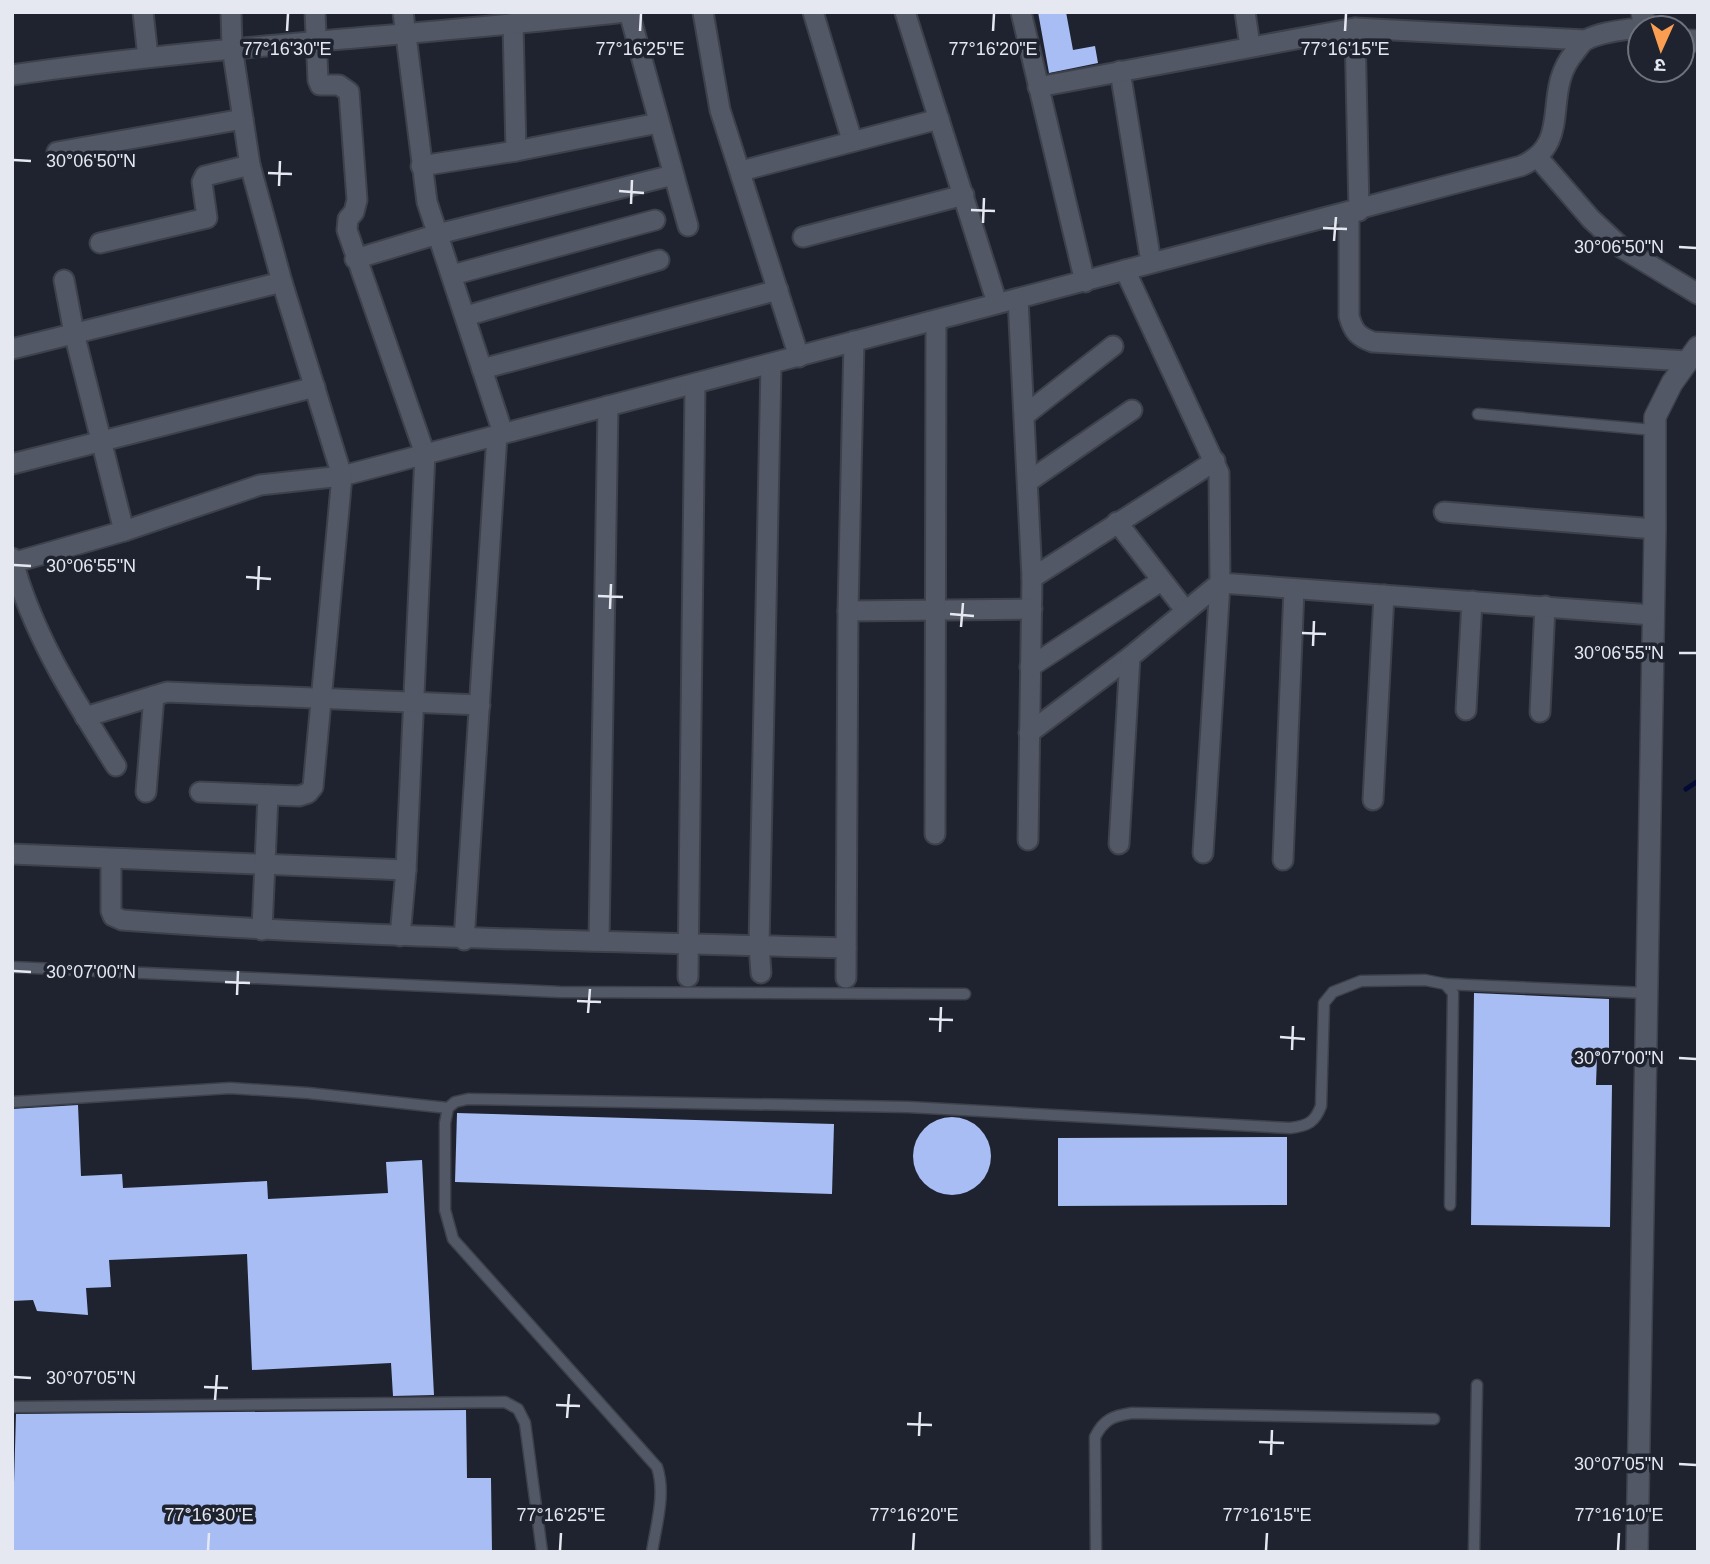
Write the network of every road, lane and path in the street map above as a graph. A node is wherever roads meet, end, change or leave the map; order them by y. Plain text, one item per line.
1 (143, 12) edge
2 (231, 12) edge
3 (315, 12) edge
4 (404, 12) edge
5 (626, 12) edge
6 (703, 12) edge
7 (813, 12) edge
8 (905, 12) edge
9 (1021, 12) edge
10 (1245, 12) edge
11 (513, 25) junction
12 (1355, 27) junction
13 (1626, 27) edge
14 (404, 32) junction
15 (315, 39) junction
16 (1585, 40) junction
17 (1250, 46) junction
18 (232, 47) junction
19 (148, 57) junction
20 (1120, 71) junction
21 (12, 75) edge
22 (1038, 87) junction
23 (243, 119) junction
24 (939, 119) junction
25 (658, 123) junction
26 (852, 140) junction
27 (57, 152) dead end
28 (516, 152) junction
29 (1539, 159) junction
30 (250, 165) junction
31 (421, 166) junction
32 (741, 172) junction
33 (673, 175) junction
34 (964, 195) junction
35 (1354, 212) junction
36 (655, 220) dead end
37 (688, 226) dead end
38 (438, 234) junction
39 (803, 237) dead end
40 (100, 243) dead end
41 (355, 259) junction
42 (659, 260) dead end
43 (1151, 262) junction
44 (1125, 270) junction
45 (452, 275) junction
46 (64, 280) dead end
47 (282, 282) junction
48 (1086, 282) junction
49 (778, 290) junction
50 (1698, 294) edge
51 (1018, 299) junction
52 (997, 303) junction
53 (466, 316) junction
54 (936, 320) junction
55 (74, 333) junction
56 (854, 341) junction
57 (1113, 346) dead end
58 (12, 349) edge
59 (1693, 354) edge
60 (799, 357) junction
61 (771, 365) junction
62 (482, 369) junction
63 (695, 385) junction
64 (315, 387) junction
65 (608, 406) junction
66 (1132, 410) dead end
67 (1478, 414) dead end
68 (1025, 415) junction
69 (1653, 430) junction
70 (500, 434) junction
71 (100, 440) junction
72 (425, 454) junction
73 (1216, 461) junction
74 (12, 464) edge
75 (342, 476) junction
76 (1029, 481) junction
77 (1444, 512) dead end
78 (1117, 522) junction
79 (1655, 529) junction
80 (124, 531) junction
81 (13, 561) edge
82 (1032, 578) junction
83 (1161, 580) junction
84 (1220, 583) junction
85 (1294, 589) junction
86 (1384, 595) junction
87 (1472, 601) junction
88 (1545, 606) junction
89 (1032, 609) junction
90 (935, 610) junction
91 (1185, 610) junction
92 (848, 611) junction
93 (1653, 615) junction
94 (1130, 657) junction
95 (1030, 667) junction
96 (154, 696) junction
97 (321, 697) junction
98 (415, 702) junction
99 (480, 705) junction
100 (1466, 710) dead end
101 (1540, 712) dead end
102 (85, 717) junction
103 (1029, 733) junction
104 (116, 766) dead end
105 (146, 792) dead end
106 (200, 792) dead end
107 (268, 795) junction
108 (1373, 800) dead end
109 (935, 835) dead end
110 (1028, 840) dead end
111 (1119, 844) dead end
112 (1203, 853) dead end
113 (12, 854) edge
114 (111, 859) junction
115 (1283, 860) dead end
116 (267, 864) junction
117 (406, 870) junction
118 (262, 930) junction
119 (400, 936) junction
120 (464, 940) junction
121 (599, 940) junction
122 (688, 942) junction
123 (759, 945) junction
124 (846, 948) junction
125 (12, 967) edge
126 (761, 973) dead end
127 (688, 977) dead end
128 (846, 978) dead end
129 (1445, 984) junction
130 (1646, 993) junction
131 (965, 994) dead end
132 (12, 1102) edge
133 (448, 1108) junction
134 (1450, 1205) dead end
135 (1477, 1385) dead end
136 (12, 1407) edge
137 (1434, 1419) dead end
138 (542, 1552) edge
139 (652, 1552) edge
140 (1096, 1552) edge
141 (1474, 1552) edge
142 (1637, 1552) edge

1 - 19 street
2 - 18 street
3 - 15 street
4 - 14 street
5 - 11 street
5 - 25 street
6 - 32 street
7 - 26 street
8 - 24 street
9 - 22 street
10 - 17 street
11 - 14 street
11 - 28 street
12 - 16 street
12 - 17 street
12 - 35 street
13 - 16 street
14 - 15 street
14 - 31 street
15 - 18 street
15 - 41 street
16 - 29 street
17 - 20 street
18 - 19 street
18 - 23 street
19 - 21 street
20 - 22 street
20 - 43 street
22 - 48 street
23 - 27 street
23 - 30 street
24 - 26 street
24 - 34 street
25 - 28 street
25 - 33 street
26 - 32 street
28 - 31 street
29 - 35 street
29 - 50 street
30 - 40 street
30 - 47 street
31 - 38 street
32 - 49 street
33 - 37 street
33 - 38 street
34 - 39 street
34 - 52 street
35 - 43 street
35 - 59 street
36 - 45 street
38 - 41 street
38 - 45 street
41 - 72 street
42 - 53 street
43 - 44 street
44 - 48 street
44 - 73 street
45 - 53 street
46 - 55 street
47 - 55 street
47 - 64 street
48 - 51 street
49 - 60 street
49 - 62 street
51 - 52 street
51 - 68 street
52 - 54 street
53 - 62 street
54 - 56 street
54 - 90 street
55 - 58 street
55 - 71 street
56 - 60 street
56 - 92 street
57 - 68 street
59 - 69 street
60 - 61 street
61 - 63 street
61 - 123 street
62 - 70 street
63 - 65 street
63 - 122 street
64 - 71 street
64 - 75 street
65 - 70 street
65 - 121 street
66 - 76 street
67 - 69 lane
68 - 76 street
69 - 79 street
70 - 72 street
70 - 99 street
71 - 74 street
71 - 80 street
72 - 75 street
72 - 98 street
73 - 78 street
73 - 84 street
75 - 80 street
75 - 97 street
76 - 82 street
77 - 79 street
78 - 82 street
78 - 83 street
79 - 93 street
80 - 81 street
81 - 102 street
82 - 89 street
83 - 91 street
83 - 95 street
84 - 85 street
84 - 91 street
84 - 112 street
85 - 86 street
85 - 115 street
86 - 87 street
86 - 108 street
87 - 88 street
87 - 100 street
88 - 93 street
88 - 101 street
89 - 90 street
89 - 95 street
90 - 92 street
90 - 109 street
91 - 94 street
92 - 124 street
93 - 130 street
94 - 103 street
94 - 111 street
95 - 103 street
96 - 97 street
96 - 102 street
96 - 105 street
97 - 98 street
97 - 107 street
98 - 99 street
98 - 117 street
99 - 120 street
102 - 104 street
103 - 110 street
106 - 107 street
107 - 116 street
113 - 114 street
114 - 116 street
114 - 118 street
116 - 117 street
116 - 118 street
117 - 119 street
118 - 119 street
119 - 120 street
120 - 121 street
121 - 122 street
122 - 123 street
122 - 127 street
123 - 124 street
123 - 126 street
124 - 128 street
125 - 131 lane
129 - 130 lane
129 - 133 lane
129 - 134 lane
130 - 142 street
132 - 133 lane
133 - 139 lane
135 - 141 lane
136 - 138 lane
137 - 140 lane

